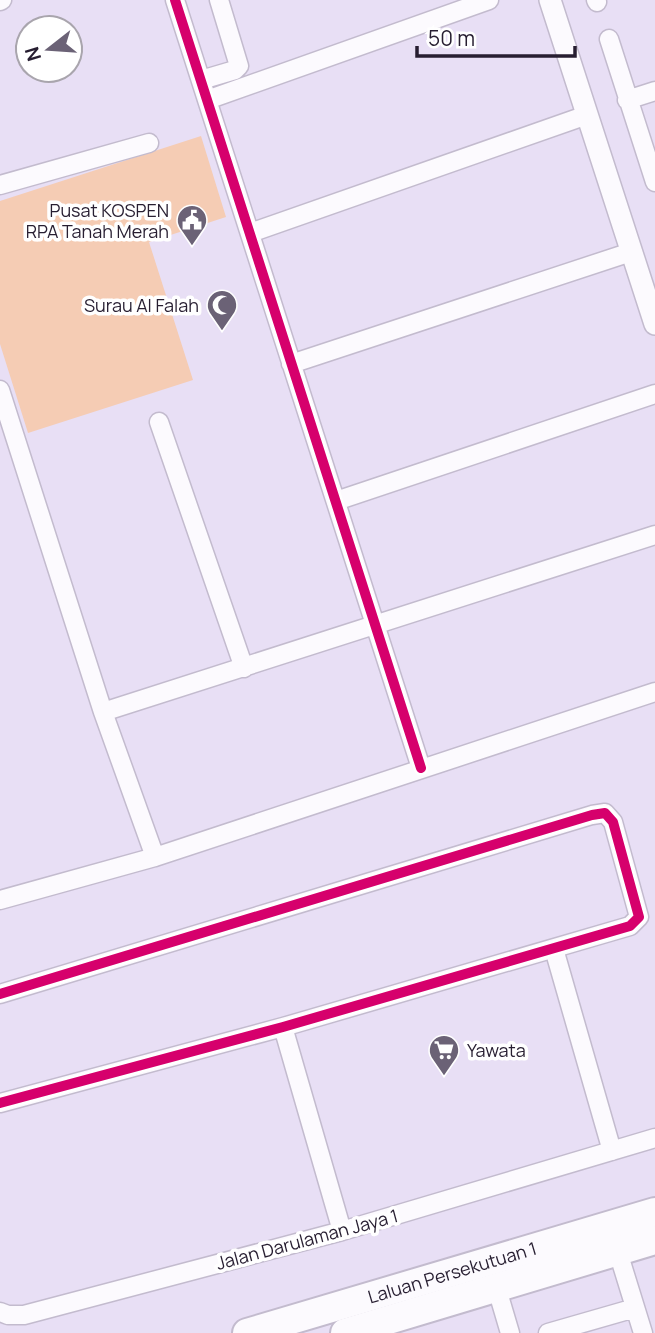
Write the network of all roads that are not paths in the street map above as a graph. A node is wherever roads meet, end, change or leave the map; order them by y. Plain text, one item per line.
1 (175, 0) edge
2 (219, 0) edge
3 (489, 0) edge
4 (550, 0) edge
5 (608, 39) dead end
6 (201, 80) junction
7 (655, 91) edge
8 (207, 100) junction
9 (627, 100) junction
10 (587, 115) junction
11 (149, 143) dead end
12 (655, 182) edge
13 (0, 185) edge
14 (250, 233) junction
15 (631, 252) junction
16 (655, 324) edge
17 (291, 364) junction
18 (0, 390) edge
19 (655, 394) edge
20 (159, 422) dead end
21 (336, 501) junction
22 (655, 535) edge
23 (376, 626) junction
24 (244, 668) junction
25 (655, 692) edge
26 (103, 712) junction
27 (421, 768) junction
28 (155, 857) junction
29 (0, 900) edge
30 (554, 949) junction
31 (0, 994) edge
32 (283, 1027) junction
33 (0, 1103) edge
34 (655, 1138) edge
35 (612, 1151) junction
36 (655, 1212) edge
37 (342, 1231) junction
38 (655, 1240) edge
39 (618, 1252) junction
40 (497, 1289) junction
41 (635, 1308) junction
42 (0, 1312) edge
43 (247, 1333) edge
44 (345, 1333) edge
45 (510, 1333) edge
46 (548, 1333) edge
47 (643, 1333) edge

1 - 6 street
2 - 6 street
3 - 8 street
4 - 10 street
5 - 9 street
6 - 8 street
7 - 9 street
8 - 14 street
9 - 12 street
10 - 14 street
10 - 15 street
11 - 13 street
14 - 17 street
15 - 16 street
15 - 17 street
17 - 21 street
18 - 26 street
19 - 21 street
20 - 24 street
21 - 23 street
22 - 23 street
23 - 24 street
23 - 27 street
24 - 26 street
25 - 27 street
26 - 28 street
27 - 28 street
28 - 29 street
30 - 31 street
30 - 32 street
30 - 35 street
32 - 33 street
32 - 37 street
34 - 35 street, Jalan Darulaman Jaya 1
35 - 37 street, Jalan Darulaman Jaya 1
36 - 43 highway, Laluan Persekutuan 1
37 - 42 street, Jalan Darulaman Jaya 1
38 - 39 highway, Laluan Persekutuan 1
39 - 40 highway, Laluan Persekutuan 1
39 - 41 street
40 - 44 highway, Laluan Persekutuan 1
40 - 45 street
41 - 46 street
41 - 47 street

